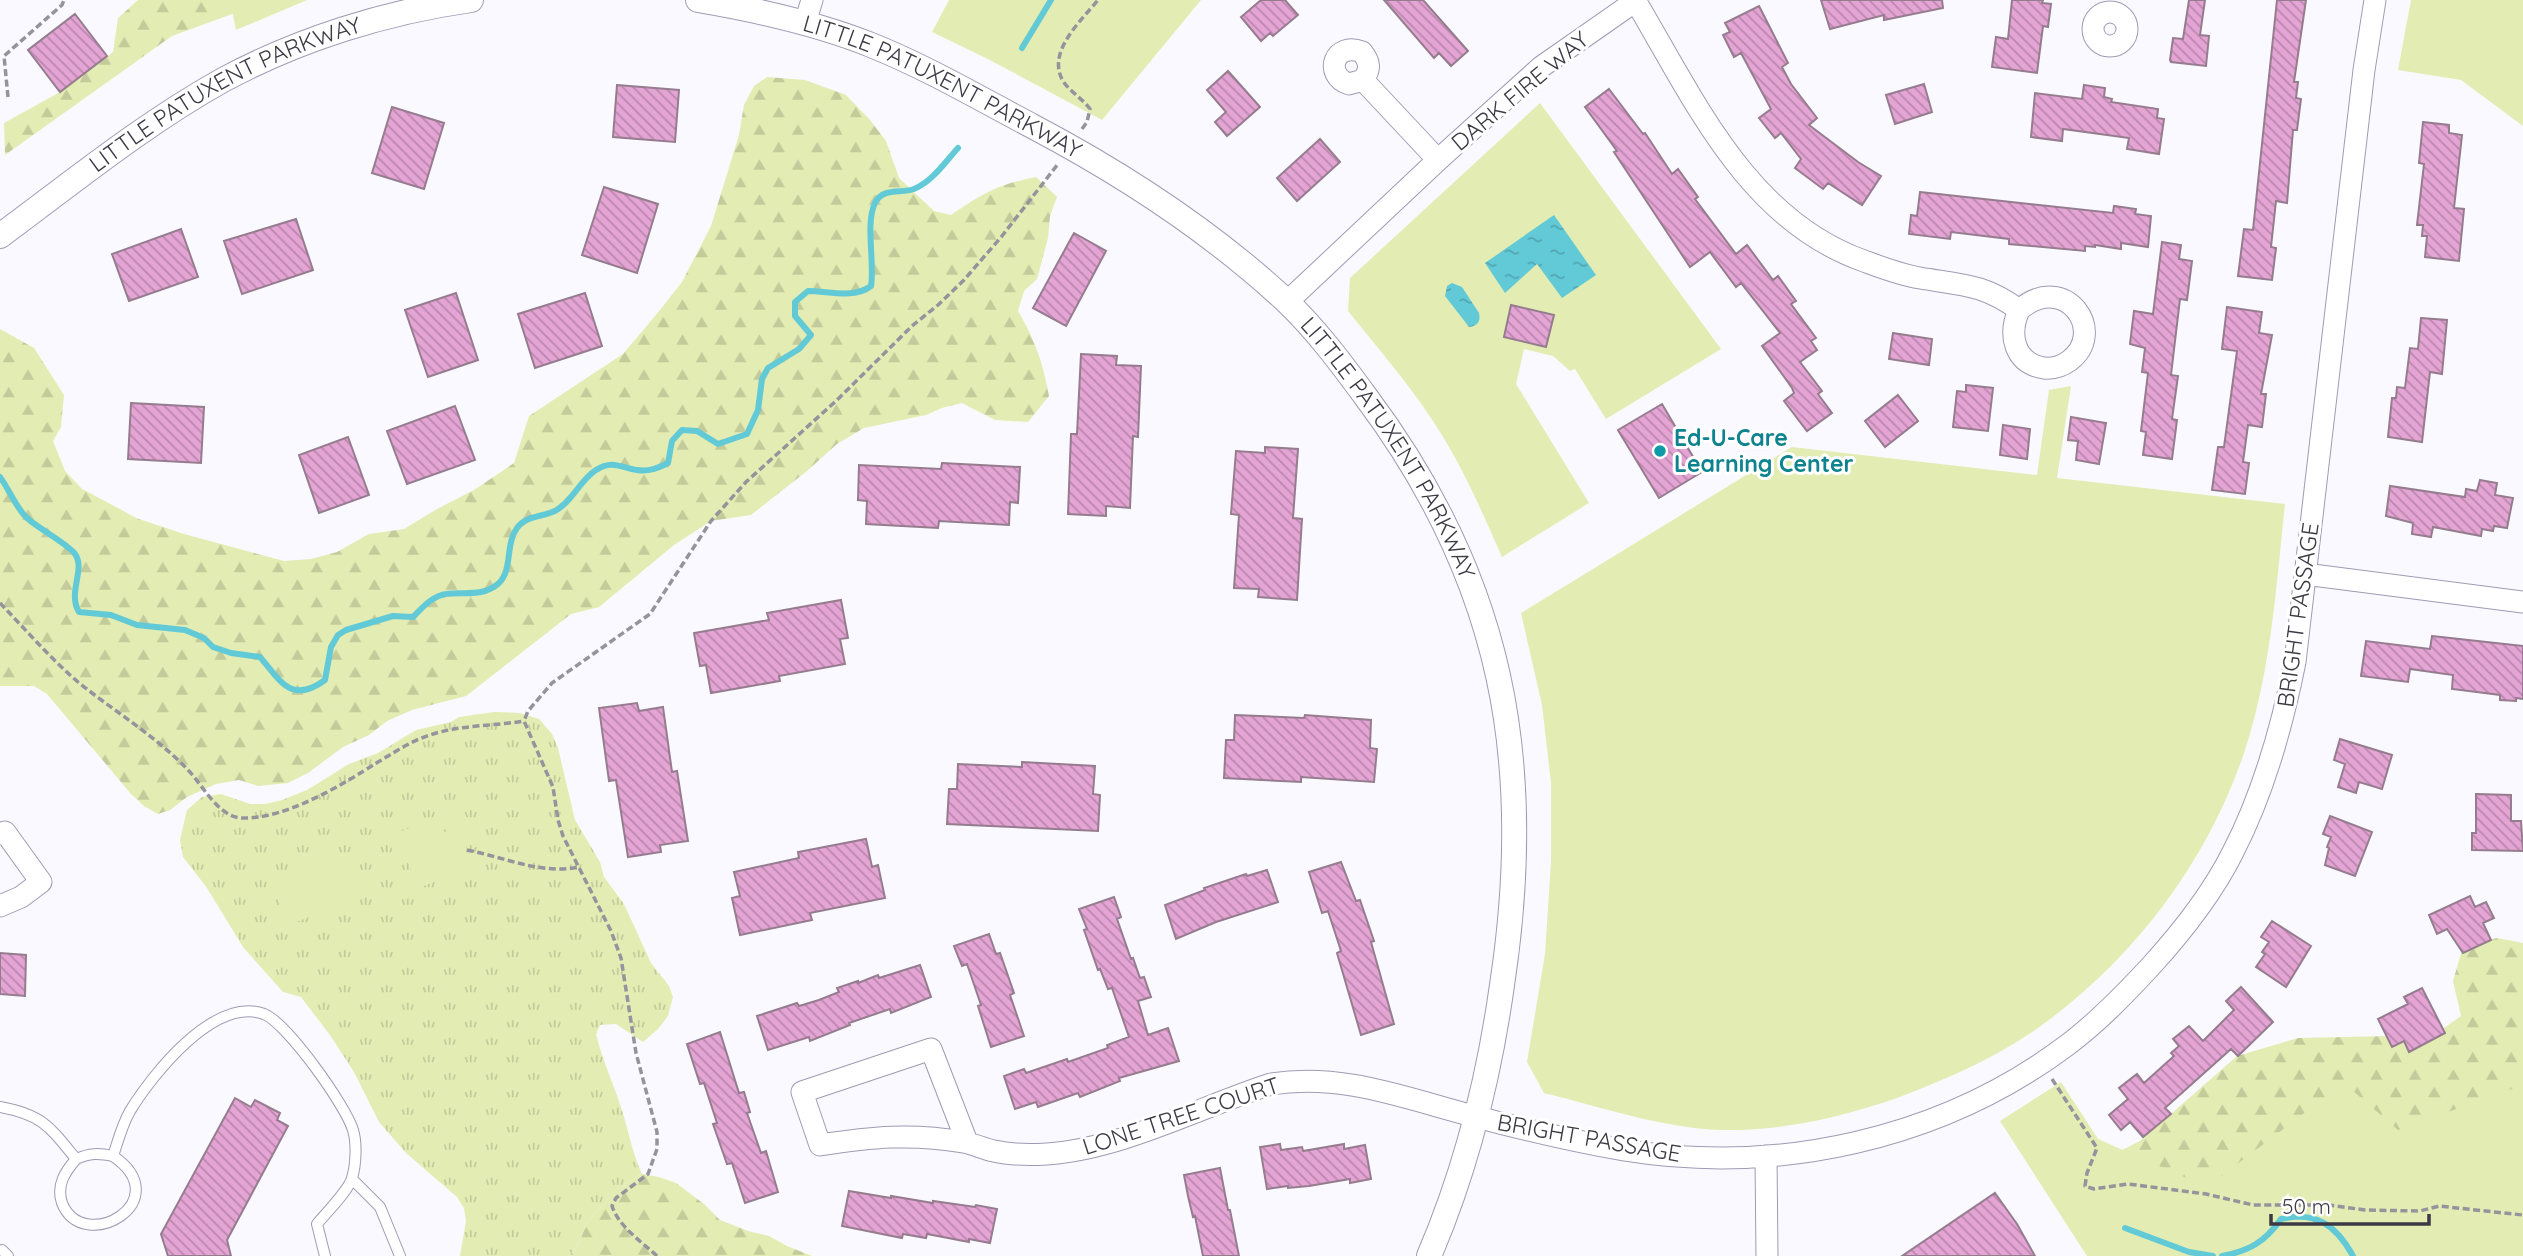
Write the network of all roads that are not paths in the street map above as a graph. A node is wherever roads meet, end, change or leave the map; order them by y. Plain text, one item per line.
1 (471, 0) edge
2 (698, 0) edge
3 (1636, 0) edge
4 (2375, 0) edge
5 (808, 11) edge
6 (1363, 80) dead end
7 (1438, 160) junction
8 (0, 236) edge
9 (1287, 302) junction
10 (2019, 310) dead end
11 (2305, 574) junction
12 (2523, 602) edge
13 (0, 834) edge
14 (0, 906) edge
15 (0, 1107) edge
16 (1476, 1117) junction
17 (967, 1142) junction
18 (113, 1156) junction
19 (1766, 1156) junction
20 (76, 1160) junction
21 (352, 1180) junction
22 (326, 1256) edge
23 (400, 1256) edge
24 (1429, 1256) edge
25 (1767, 1256) edge

1 - 8 street, LITTLE PATUXENT PARKWAY
2 - 5 street, LITTLE PATUXENT PARKWAY
3 - 7 street, DARK FIRE WAY
3 - 10 street
4 - 11 street, BRIGHT PASSAGE
5 - 9 street, LITTLE PATUXENT PARKWAY
6 - 7 street, DARK FIRE WAY
7 - 9 street, DARK FIRE WAY
9 - 16 street, LITTLE PATUXENT PARKWAY
11 - 12 street
11 - 19 street, BRIGHT PASSAGE
13 - 14 street
15 - 20 lane
16 - 17 street, LONE TREE COURT
16 - 19 street, BRIGHT PASSAGE
16 - 24 street, LITTLE PATUXENT PARKWAY
17 - 17 street, LONE TREE COURT
18 - 20 lane
18 - 20 lane
18 - 21 lane
19 - 25 street
21 - 22 lane
21 - 23 lane

